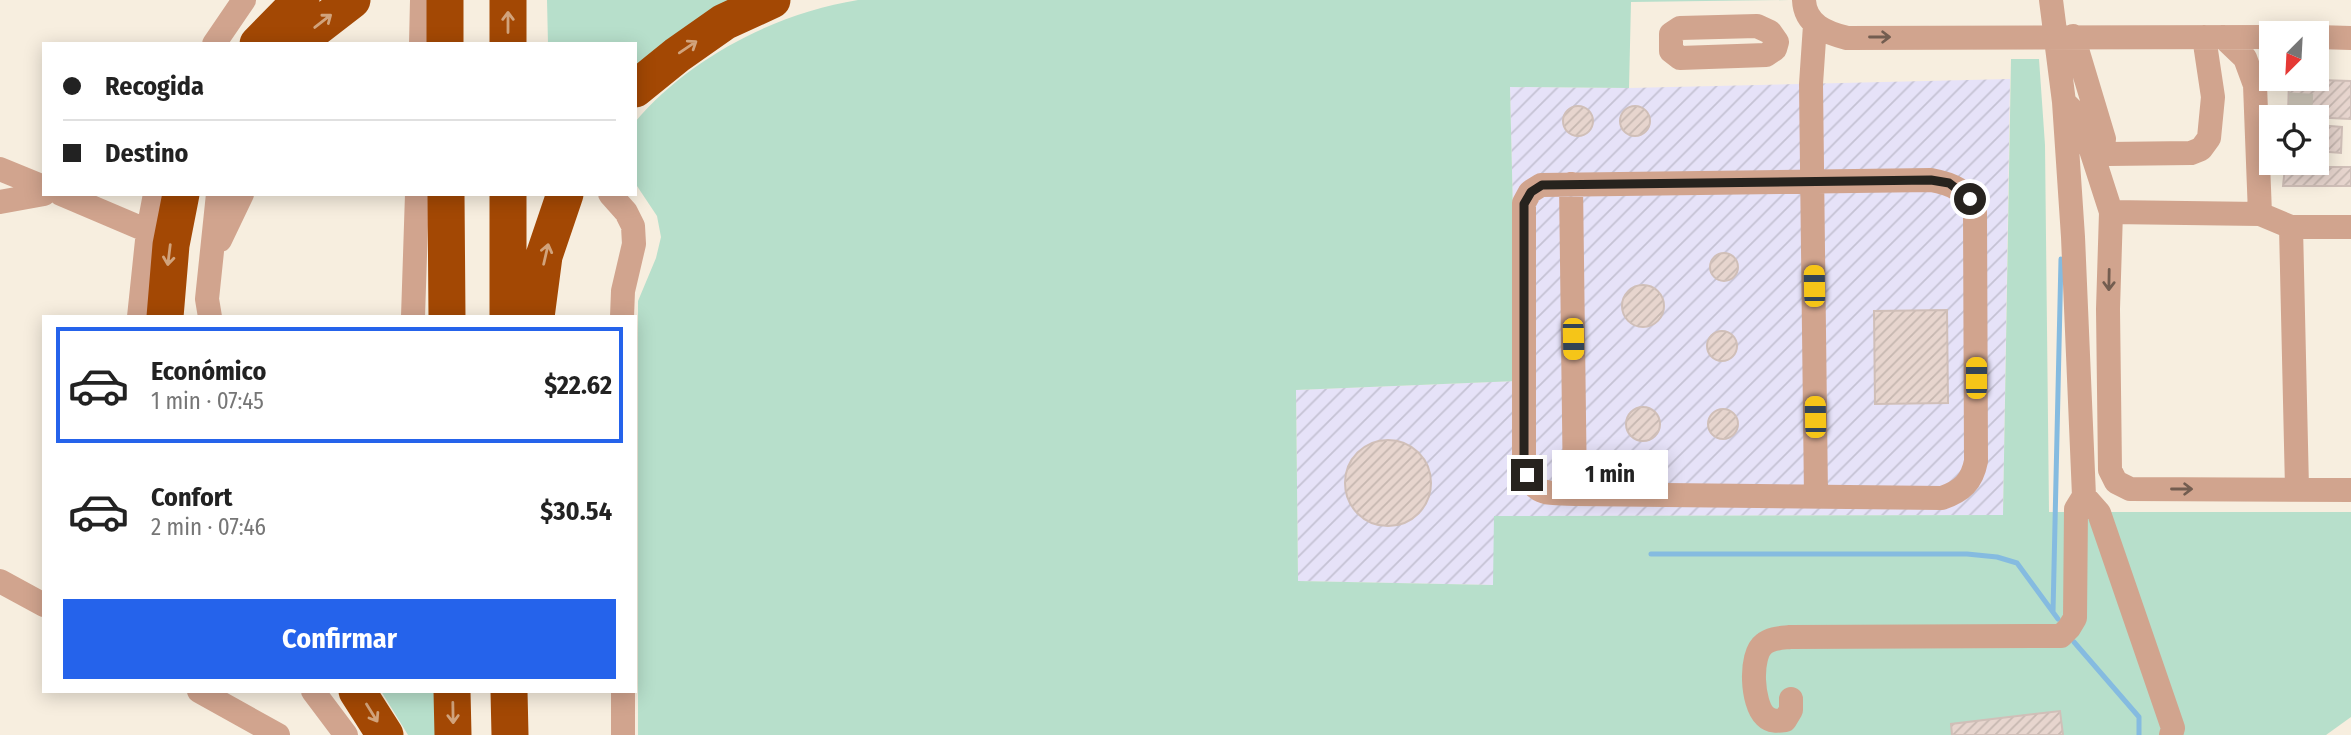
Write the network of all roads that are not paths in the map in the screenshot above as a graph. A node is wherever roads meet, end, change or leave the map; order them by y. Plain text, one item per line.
1 (244, 0) edge
2 (300, 0) edge
3 (352, 0) edge
4 (422, 0) edge
5 (445, 0) edge
6 (508, 0) edge
7 (772, 0) edge
8 (1804, 0) edge
9 (2051, 0) edge
10 (1814, 36) junction
11 (2065, 36) junction
12 (2213, 37) junction
13 (2259, 37) edge
14 (2329, 37) edge
15 (2351, 38) edge
16 (215, 42) edge
17 (260, 42) edge
18 (298, 42) edge
19 (421, 42) edge
20 (445, 42) edge
21 (508, 42) edge
22 (1777, 42) dead end
23 (637, 87) edge
24 (2064, 102) junction
25 (2108, 154) junction
26 (0, 169) edge
27 (1812, 181) junction
28 (1571, 184) junction
29 (42, 186) edge
30 (42, 194) edge
31 (66, 196) edge
32 (155, 196) edge
33 (181, 196) edge
34 (204, 196) edge
35 (218, 196) edge
36 (241, 196) edge
37 (508, 196) edge
38 (564, 196) edge
39 (613, 198) edge
40 (436, 199) edge
41 (0, 202) edge
42 (2110, 206) junction
43 (2260, 214) junction
44 (2291, 227) junction
45 (2351, 227) edge
46 (148, 231) junction
47 (211, 260) junction
48 (139, 315) edge
49 (165, 315) edge
50 (191, 315) edge
51 (210, 315) edge
52 (414, 315) edge
53 (432, 315) edge
54 (447, 315) edge
55 (508, 315) edge
56 (536, 315) edge
57 (622, 315) edge
58 (2297, 488) junction
59 (2351, 490) edge
60 (1575, 495) junction
61 (1816, 496) junction
62 (2084, 496) junction
63 (0, 581) edge
64 (42, 604) edge
65 (203, 693) edge
66 (314, 693) edge
67 (359, 693) edge
68 (452, 693) edge
69 (509, 693) edge
70 (623, 693) edge
71 (1791, 699) dead end
72 (2173, 733) edge
73 (278, 735) edge
74 (346, 735) edge
75 (385, 735) edge
76 (453, 735) edge
77 (510, 735) edge
78 (623, 735) edge

1 - 16 street
2 - 17 highway
18 -> 3 highway
4 - 19 street
5 - 20 highway
21 -> 6 highway
23 -> 7 highway
8 - 10 street
9 - 11 street
10 -> 11 street
10 - 22 street
10 - 27 street
11 - 12 street
11 - 24 street
11 - 25 street
12 - 13 street
12 - 25 street
12 - 43 street
14 - 15 street
24 - 42 street
24 - 62 street
25 - 42 street
26 - 29 street
27 - 28 street
27 - 61 street
27 - 61 street
28 - 60 street
28 - 60 street
30 - 41 street
31 - 46 street
32 - 46 street
33 -> 49 highway
34 - 50 highway
35 - 47 street
36 - 47 street
37 - 55 highway
56 -> 38 highway
39 - 57 street
40 - 52 street
40 - 53 highway
40 - 54 highway
42 - 43 street
42 -> 58 street
43 - 44 street
44 - 45 street
44 - 58 street
46 - 48 street
47 - 51 street
58 - 59 street
60 - 61 street
62 - 71 street
62 - 72 street
63 - 64 street
65 - 73 street
66 - 74 street
67 -> 75 highway
68 -> 76 highway
69 - 77 highway
70 - 78 street

